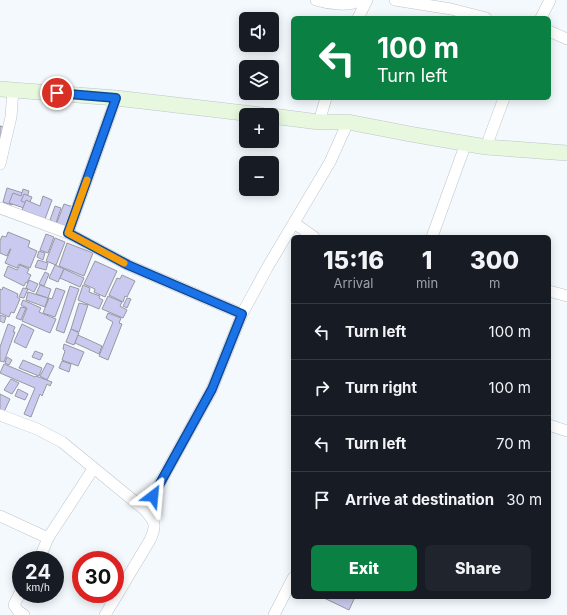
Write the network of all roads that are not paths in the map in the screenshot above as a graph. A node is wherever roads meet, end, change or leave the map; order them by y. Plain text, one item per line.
1 (316, 0) edge
2 (361, 0) edge
3 (367, 0) edge
4 (395, 0) edge
5 (550, 0) edge
6 (359, 16) edge
7 (478, 16) edge
8 (542, 16) edge
9 (551, 31) edge
10 (567, 39) edge
11 (6, 89) edge
12 (116, 98) junction
13 (325, 100) edge
14 (503, 100) edge
15 (239, 112) edge
16 (279, 117) edge
17 (319, 122) junction
18 (348, 122) junction
19 (466, 143) junction
20 (486, 147) junction
21 (567, 153) edge
22 (0, 164) edge
23 (0, 208) edge
24 (294, 223) junction
25 (68, 233) junction
26 (311, 235) edge
27 (433, 235) edge
28 (551, 292) edge
29 (567, 296) edge
30 (242, 314) junction
31 (0, 415) edge
32 (551, 426) edge
33 (567, 431) edge
34 (93, 469) junction
35 (145, 510) junction
36 (0, 516) edge
37 (48, 538) junction
38 (43, 551) edge
39 (291, 582) edge
40 (15, 603) edge
41 (17, 613) edge
42 (105, 615) edge
43 (274, 615) edge

1 - 2 street
3 - 6 street
4 - 7 street
5 - 8 street
9 - 10 street
11 - 12 street
11 - 22 street
12 - 15 street
12 - 25 street
13 - 17 street
14 - 20 street
16 - 17 street
17 - 18 street
18 - 19 street
18 - 24 street
19 - 20 street
19 - 27 street
20 - 21 street
23 - 25 street
24 - 26 street
24 - 30 street
25 - 30 street
28 - 29 street
30 - 35 street
31 - 34 street
32 - 33 street
34 - 35 street
34 - 37 street
35 - 42 street
36 - 37 street
37 - 38 street
39 - 43 street
40 - 41 street

